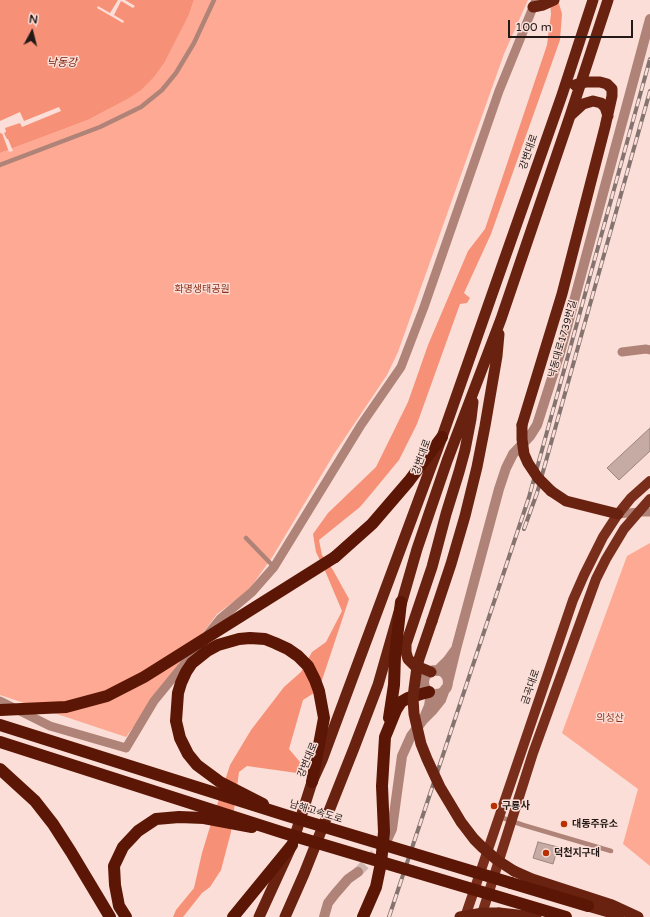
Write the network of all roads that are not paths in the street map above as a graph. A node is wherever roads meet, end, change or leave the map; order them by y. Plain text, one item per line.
1 (214, 0) edge
2 (554, 0) edge
3 (593, 0) edge
4 (608, 0) edge
5 (538, 4) edge
6 (650, 20) edge
7 (581, 83) junction
8 (562, 95) junction
9 (570, 116) junction
10 (608, 116) junction
11 (0, 165) edge
12 (501, 319) junction
13 (650, 350) edge
14 (622, 352) dead end
15 (474, 387) junction
16 (442, 437) junction
17 (650, 481) edge
18 (650, 499) edge
19 (639, 512) junction
20 (650, 512) edge
21 (618, 514) junction
22 (246, 538) dead end
23 (274, 567) junction
24 (401, 602) junction
25 (456, 649) junction
26 (434, 672) junction
27 (447, 686) junction
28 (430, 693) junction
29 (0, 701) edge
30 (0, 710) edge
31 (423, 720) junction
32 (0, 725) edge
33 (385, 737) junction
34 (0, 742) edge
35 (0, 769) edge
36 (312, 782) junction
37 (285, 815) junction
38 (500, 817) junction
39 (512, 821) junction
40 (284, 833) junction
41 (387, 840) dead end
42 (292, 845) junction
43 (611, 851) dead end
44 (358, 872) tunnel mouth
45 (588, 906) joint
46 (110, 917) edge
47 (126, 917) edge
48 (233, 917) edge
49 (259, 917) edge
50 (285, 917) edge
51 (324, 917) edge
52 (363, 917) edge
53 (460, 917) edge
54 (465, 917) edge
55 (481, 917) edge
56 (536, 917) edge
57 (566, 917) edge
58 (626, 917) edge
59 (638, 917) edge

1 - 11 lane
2 - 5 highway
3 - 8 highway, 강변대로
4 - 7 highway
5 - 23 street
6 - 25 street, 낙동대로1739번길
7 - 8 highway
7 - 9 highway
7 - 10 highway
8 - 16 highway, 강변대로
9 - 10 highway
9 - 12 highway
10 - 21 highway, bridge
12 - 15 highway
12 - 59 highway, bridge
13 - 14 street
15 - 24 highway
15 - 26 highway
16 - 30 highway, bridge
16 - 36 highway, 강변대로
17 - 21 main road, 금곡대로
18 - 19 main road
19 - 20 street
19 - 21 street
19 - 39 main road
21 - 38 main road, 금곡대로
22 - 23 lane
23 - 29 street
24 - 33 highway
24 - 50 highway
25 - 26 street
25 - 27 street, 낙동대로1739번길
26 - 27 street
26 - 28 street
27 - 28 street
27 - 31 street, 낙동대로1739번길
28 - 31 street
28 - 33 highway
31 - 41 street
32 - 37 highway, 남해고속도로, bridge
33 - 52 highway
34 - 40 highway, bridge
35 - 46 highway
36 - 37 highway, bridge
36 - 42 highway, 강변대로
37 - 45 highway, 남해고속도로, bridge
38 - 39 lane
38 - 54 main road, 금곡대로
39 - 43 lane
39 - 55 main road
40 - 47 highway, bridge
40 - 57 highway, bridge
42 - 48 highway
42 - 49 highway, 강변대로
44 - 51 street
45 - 58 highway, 남해고속도로
53 - 56 highway, bridge

